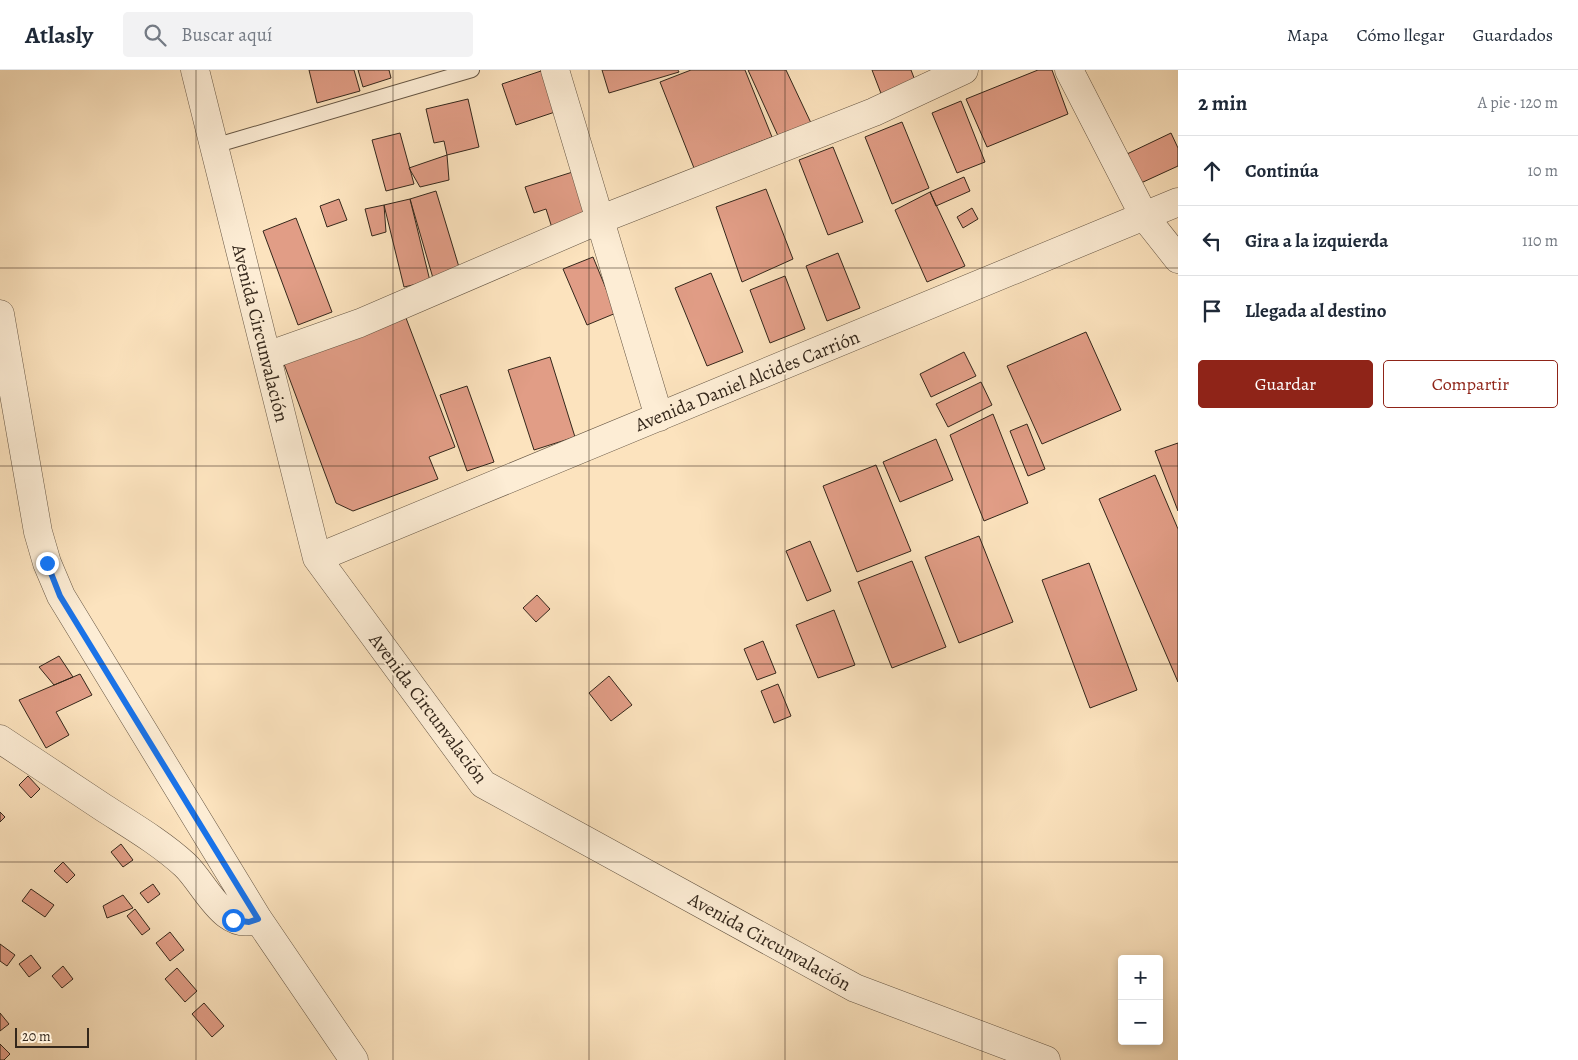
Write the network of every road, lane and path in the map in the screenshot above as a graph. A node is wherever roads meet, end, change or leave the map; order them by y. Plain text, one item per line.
1 (195, 70) edge
2 (472, 70) edge
3 (555, 70) edge
4 (964, 70) edge
5 (1069, 70) edge
6 (214, 146) junction
7 (1178, 202) edge
8 (1144, 216) junction
9 (599, 220) junction
10 (1178, 259) edge
11 (0, 314) edge
12 (267, 356) junction
13 (658, 417) junction
14 (317, 558) junction
15 (0, 739) edge
16 (258, 919) junction
17 (354, 1060) edge
18 (1046, 1060) edge

1 - 6 street, Avenida Circunvalación
2 - 6 lane
3 - 9 street
4 - 9 street
5 - 8 street
6 - 12 street, Avenida Circunvalación
7 - 8 street, Avenida Daniel Alcides Carrión
8 - 10 street
8 - 13 street, Avenida Daniel Alcides Carrión
9 - 12 street
9 - 13 street
11 - 16 street
12 - 14 street, Avenida Circunvalación
13 - 14 street, Avenida Daniel Alcides Carrión
14 - 18 street, Avenida Circunvalación
15 - 16 street
16 - 17 street

